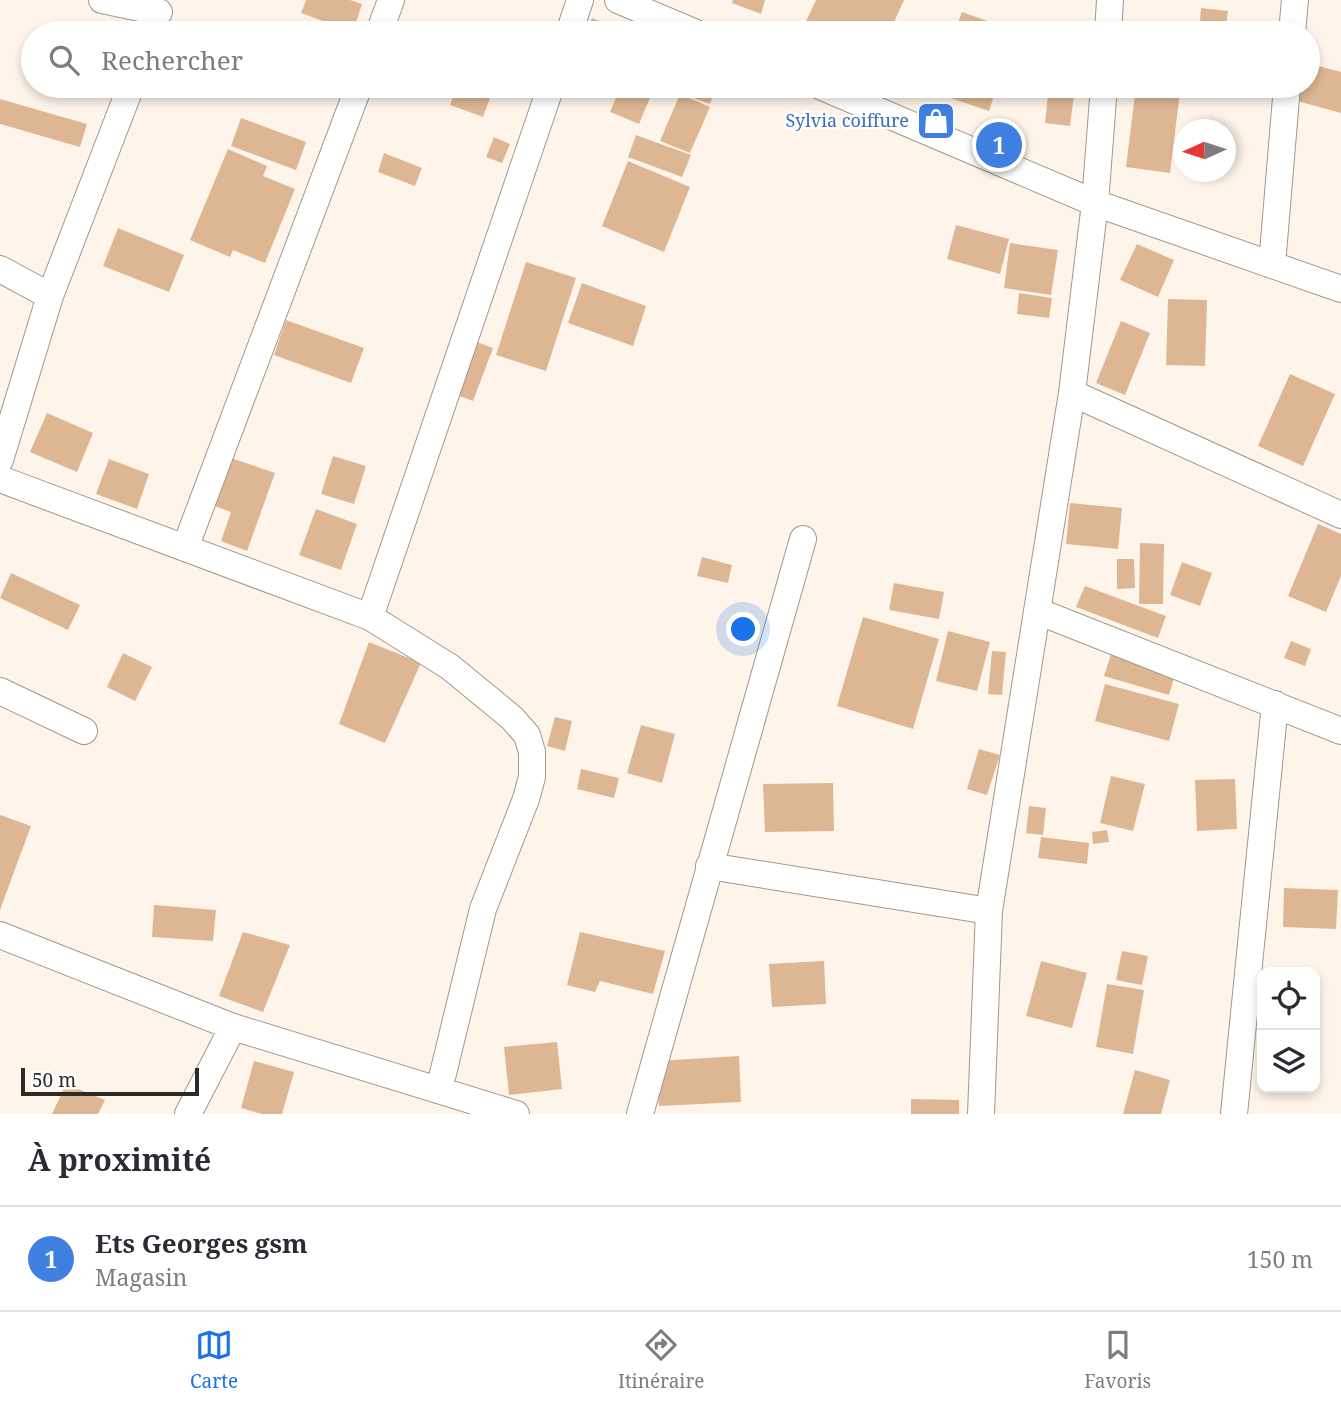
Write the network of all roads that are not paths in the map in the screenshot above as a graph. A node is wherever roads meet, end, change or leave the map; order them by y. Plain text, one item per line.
1 (102, 0) edge
2 (391, 0) edge
3 (580, 0) edge
4 (618, 0) edge
5 (1110, 0) edge
6 (1295, 0) edge
7 (158, 15) edge
8 (383, 21) edge
9 (573, 21) edge
10 (668, 21) edge
11 (1109, 21) edge
12 (1293, 21) edge
13 (126, 98) edge
14 (354, 98) edge
15 (547, 98) edge
16 (848, 98) edge
17 (1103, 98) edge
18 (1286, 98) edge
19 (1095, 203) junction
20 (1272, 265) junction
21 (0, 269) edge
22 (1341, 289) edge
23 (50, 296) junction
24 (1072, 393) junction
25 (0, 460) edge
26 (0, 479) edge
27 (1341, 515) edge
28 (803, 539) dead end
29 (185, 548) junction
30 (1037, 611) junction
31 (370, 617) junction
32 (0, 691) edge
33 (1275, 705) junction
34 (84, 731) dead end
35 (1341, 731) edge
36 (709, 866) junction
37 (989, 911) junction
38 (3, 943) edge
39 (233, 1027) junction
40 (439, 1090) junction
41 (188, 1114) edge
42 (516, 1114) edge
43 (639, 1114) edge
44 (981, 1114) edge
45 (1234, 1114) edge

1 - 7 street
2 - 8 street
3 - 9 street
4 - 10 street
5 - 11 street
6 - 12 street
13 - 23 street
14 - 29 street
15 - 31 street
16 - 19 street
17 - 19 street
18 - 20 street
19 - 20 street
19 - 24 street
20 - 22 street
21 - 23 street
23 - 25 street
24 - 27 street
24 - 30 street
26 - 29 street
28 - 36 street
29 - 31 street
30 - 33 street
30 - 37 street
31 - 40 street
32 - 34 street
33 - 35 street
33 - 45 street
36 - 37 street
36 - 43 street
37 - 44 street
38 - 39 street
39 - 40 street
39 - 41 street
40 - 42 street

